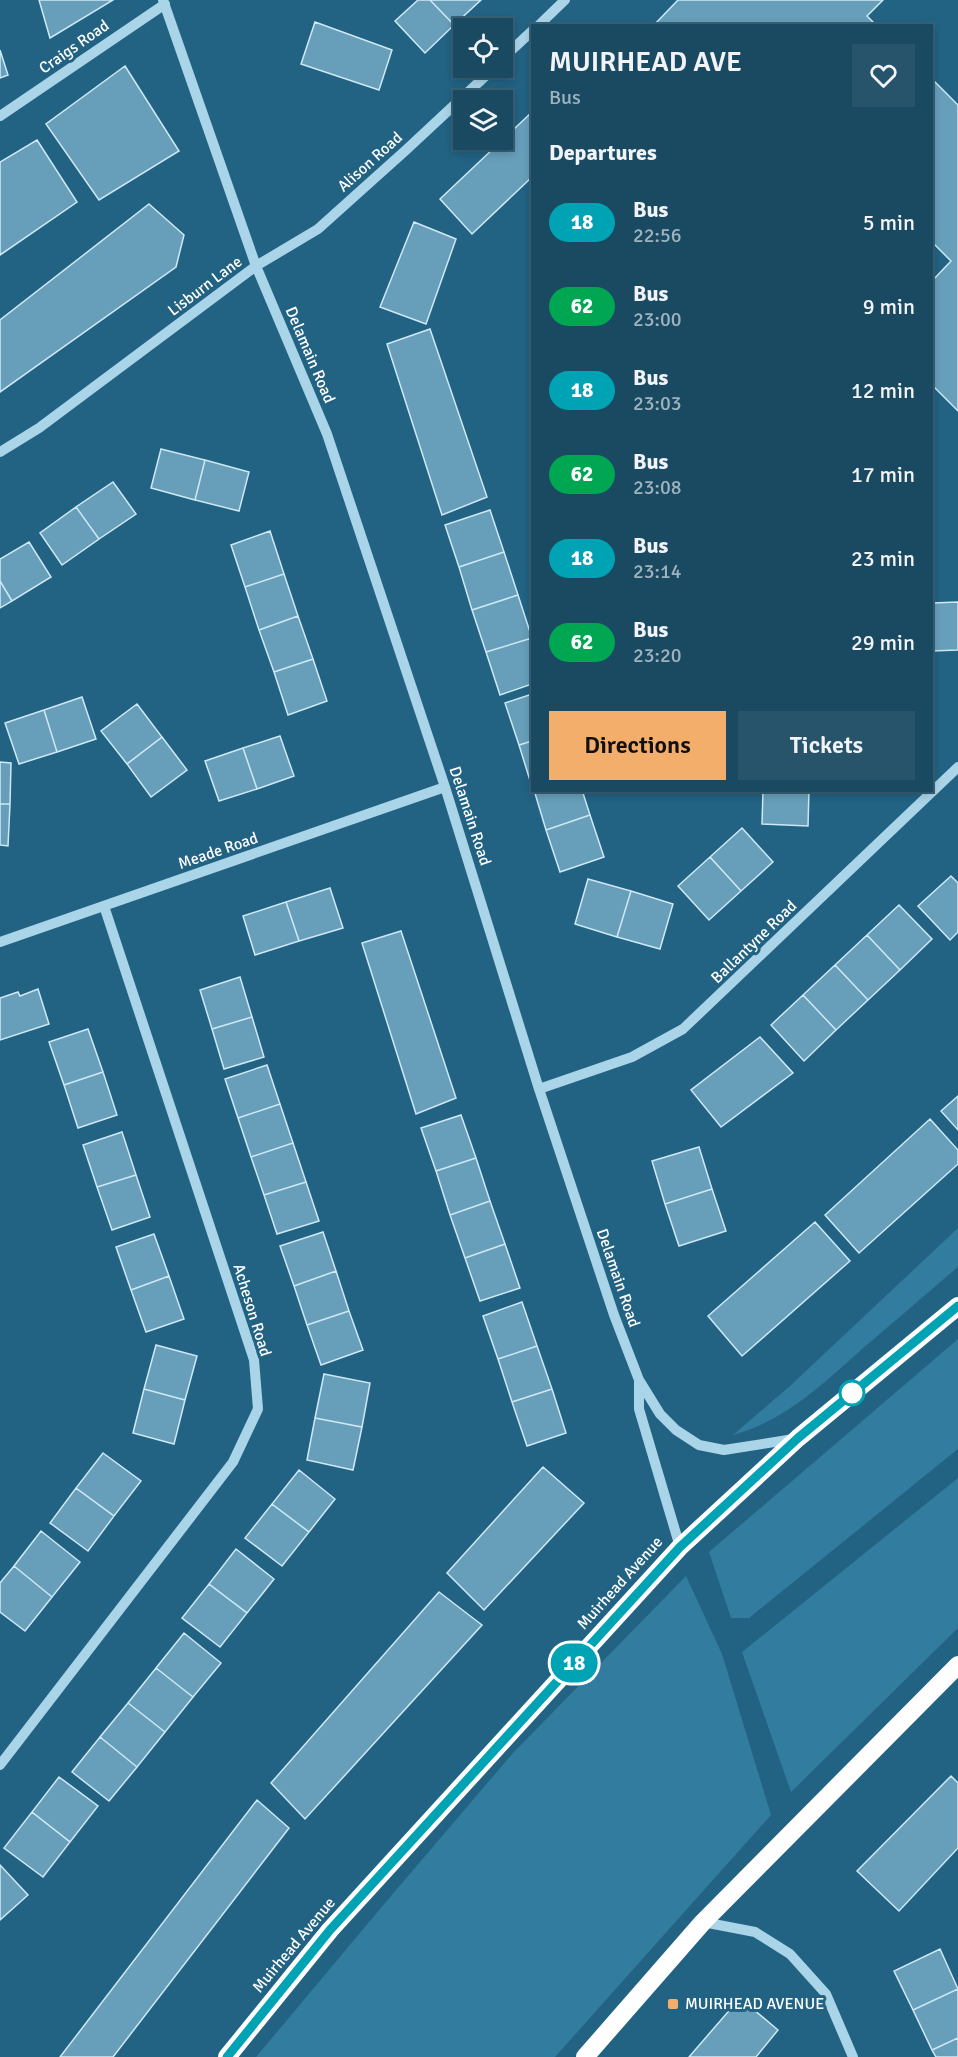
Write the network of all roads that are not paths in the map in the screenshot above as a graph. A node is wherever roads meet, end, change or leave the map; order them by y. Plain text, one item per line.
1 (565, 0) edge
2 (164, 2) edge
3 (540, 24) edge
4 (531, 32) edge
5 (513, 49) edge
6 (483, 78) edge
7 (0, 116) edge
8 (256, 266) junction
9 (0, 452) edge
10 (958, 767) edge
11 (935, 783) edge
12 (445, 787) junction
13 (926, 792) edge
14 (104, 906) junction
15 (0, 942) edge
16 (539, 1089) junction
17 (958, 1306) edge
18 (639, 1380) junction
19 (798, 1438) junction
20 (680, 1547) junction
21 (958, 1665) edge
22 (0, 1765) edge
23 (703, 1922) junction
24 (227, 2057) edge
25 (585, 2057) edge
26 (854, 2057) edge

1 - 3 street
2 - 7 street, Craigs Road
2 - 8 street, Lisburn Lane
4 - 5 street
6 - 8 street, Alison Road
8 - 9 street, Lisburn Lane
8 - 12 street, Delamain Road
10 - 11 street, Ballantyne Road
12 - 14 street, Meade Road
12 - 16 street, Delamain Road
13 - 16 street, Ballantyne Road
14 - 15 street, Meade Road
14 - 22 street, Acheson Road
16 - 18 street, Delamain Road
17 - 19 highway, Muirhead Avenue
18 - 19 street
18 - 20 street
19 - 20 highway, Muirhead Avenue
20 - 24 highway, Muirhead Avenue
21 - 23 highway
23 - 25 highway
23 - 26 street

